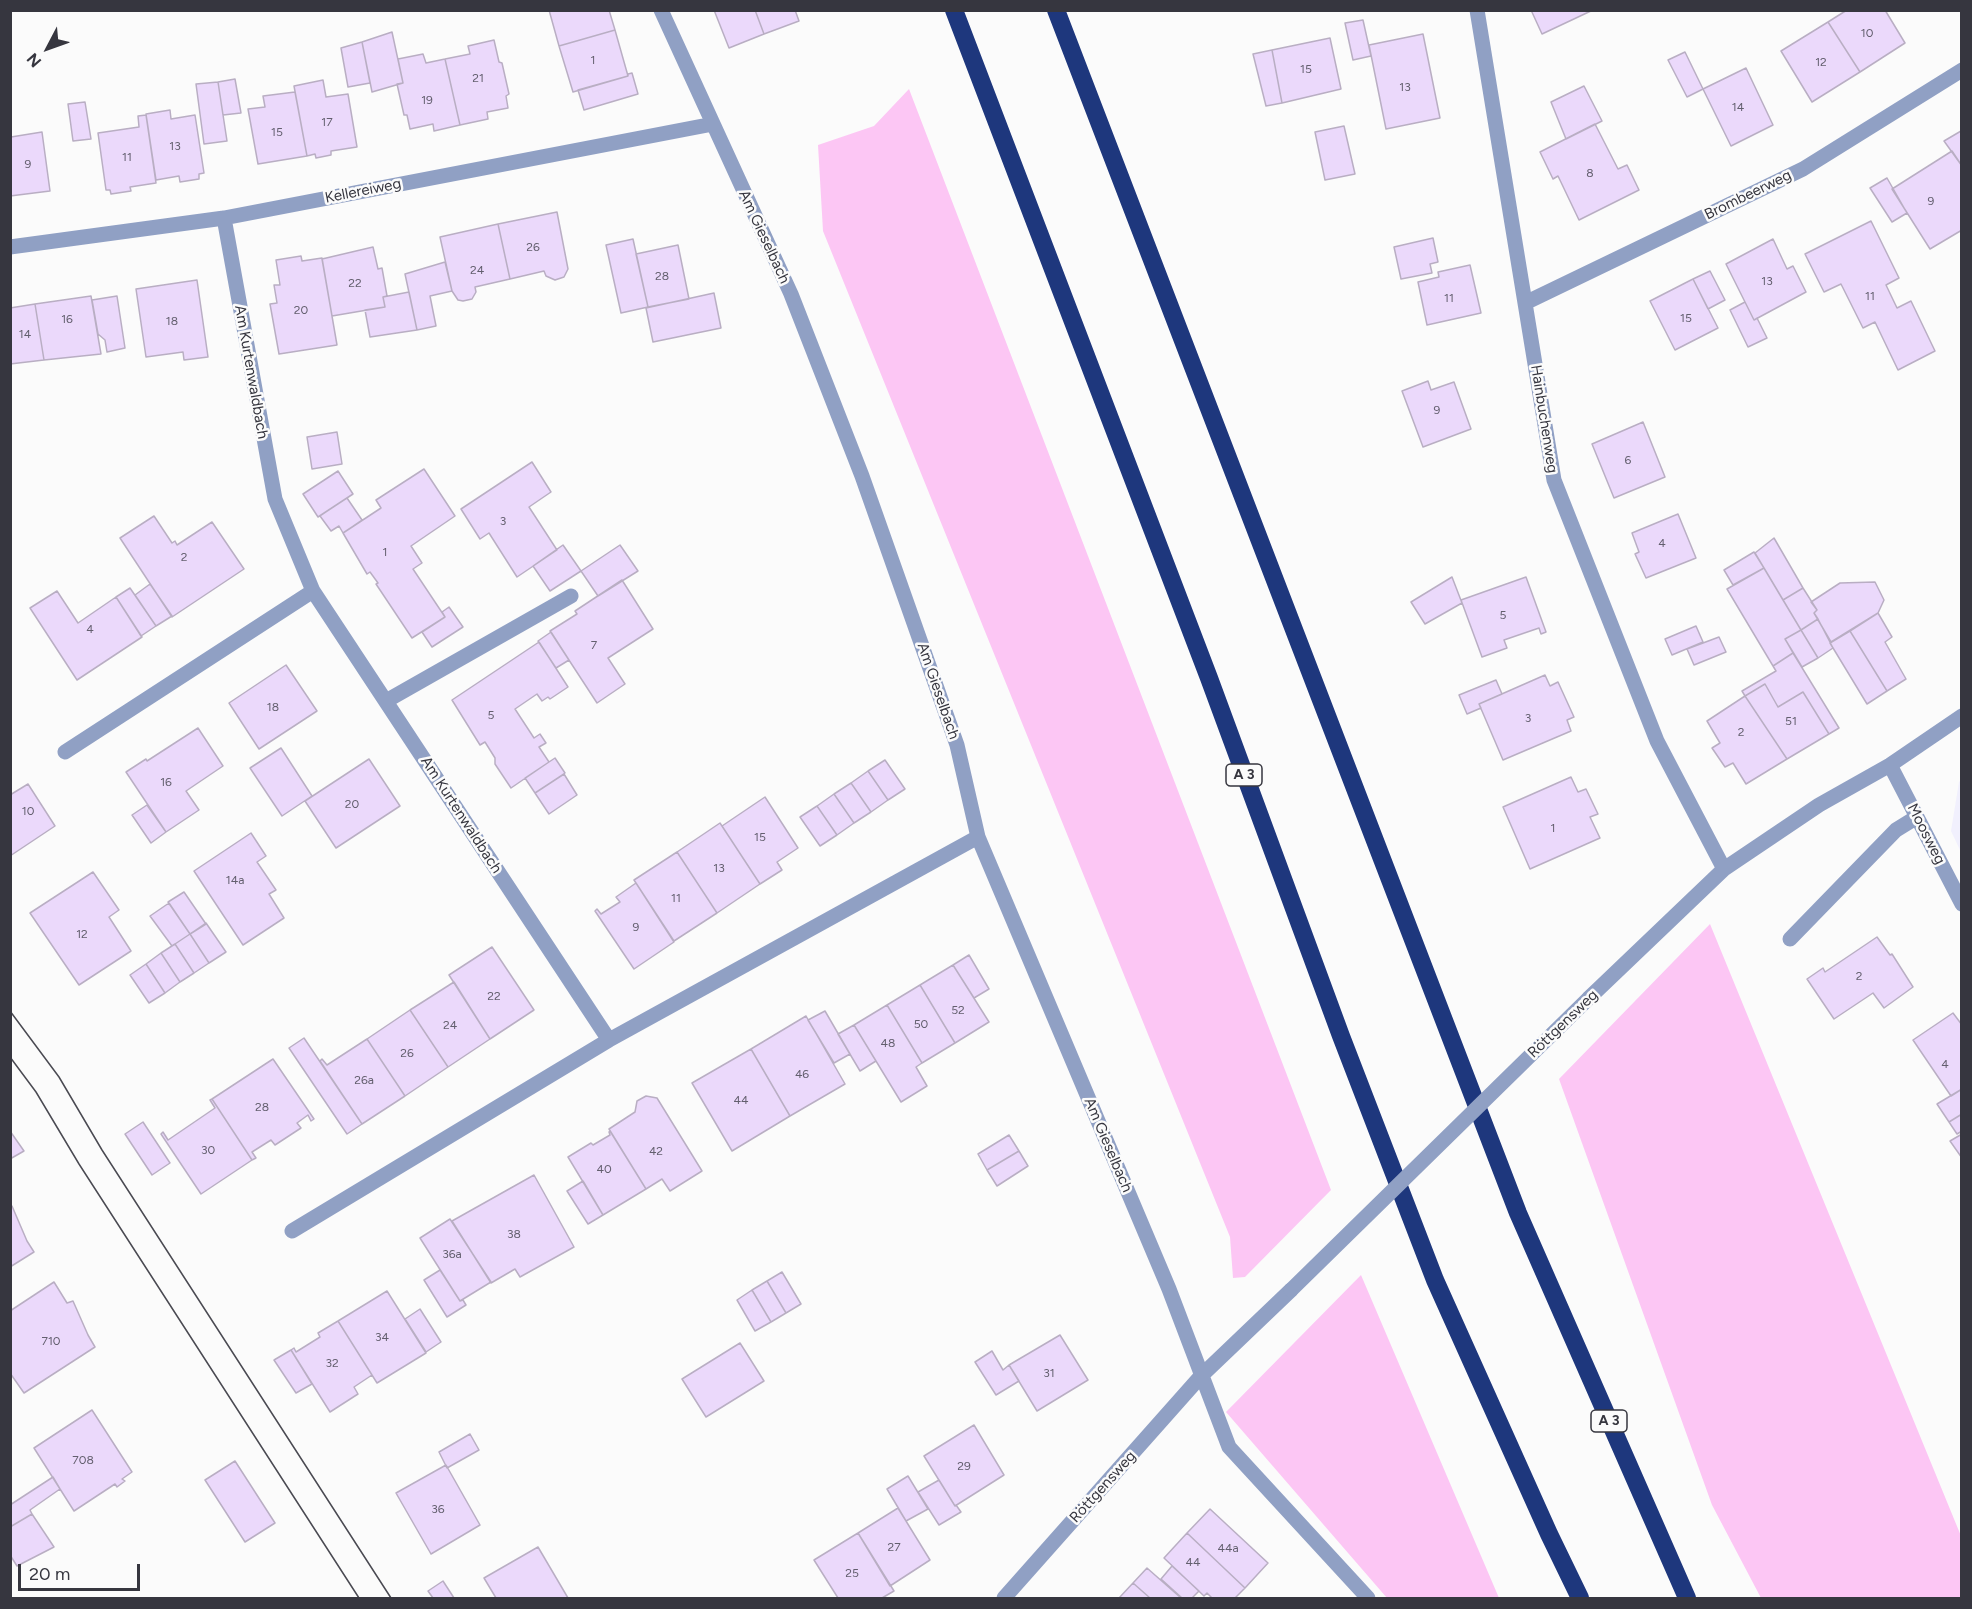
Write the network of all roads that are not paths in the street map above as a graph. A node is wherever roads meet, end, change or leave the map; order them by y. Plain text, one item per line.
1 (661, 10) edge
2 (954, 10) edge
3 (1056, 10) edge
4 (1477, 10) edge
5 (1962, 70) edge
6 (713, 124) junction
7 (224, 218) junction
8 (10, 247) edge
9 (1525, 303) junction
10 (313, 591) junction
11 (571, 596) dead end
12 (386, 701) junction
13 (1962, 716) edge
14 (65, 752) dead end
15 (1890, 765) junction
16 (1917, 817) junction
17 (978, 837) junction
18 (1724, 869) junction
19 (1962, 904) edge
20 (1790, 939) dead end
21 (609, 1040) junction
22 (292, 1231) dead end
23 (1201, 1376) junction
24 (1004, 1599) edge
25 (1368, 1599) edge
26 (1580, 1599) edge
27 (1686, 1599) edge

1 - 6 street, Am Gieselbach
2 - 26 highway, A 3
3 - 27 highway, A 3
4 - 9 street, Hainbuchenweg
5 - 9 street, Brombeerweg
6 - 7 street, Kellereiweg
6 - 17 street, Am Gieselbach
7 - 8 street, Kellereiweg
7 - 10 street, Am Kurtenwaldbach
9 - 18 street, Hainbuchenweg
10 - 12 street, Am Kurtenwaldbach
10 - 14 street
11 - 12 street
12 - 21 street, Am Kurtenwaldbach
13 - 15 street, Röttgensweg
15 - 16 street, Moosweg
15 - 18 street, Röttgensweg
16 - 19 street, Moosweg
16 - 20 street
17 - 21 street
17 - 23 street, Am Gieselbach
18 - 23 street, Röttgensweg, bridge
21 - 22 street
23 - 24 street, Röttgensweg
23 - 25 street

